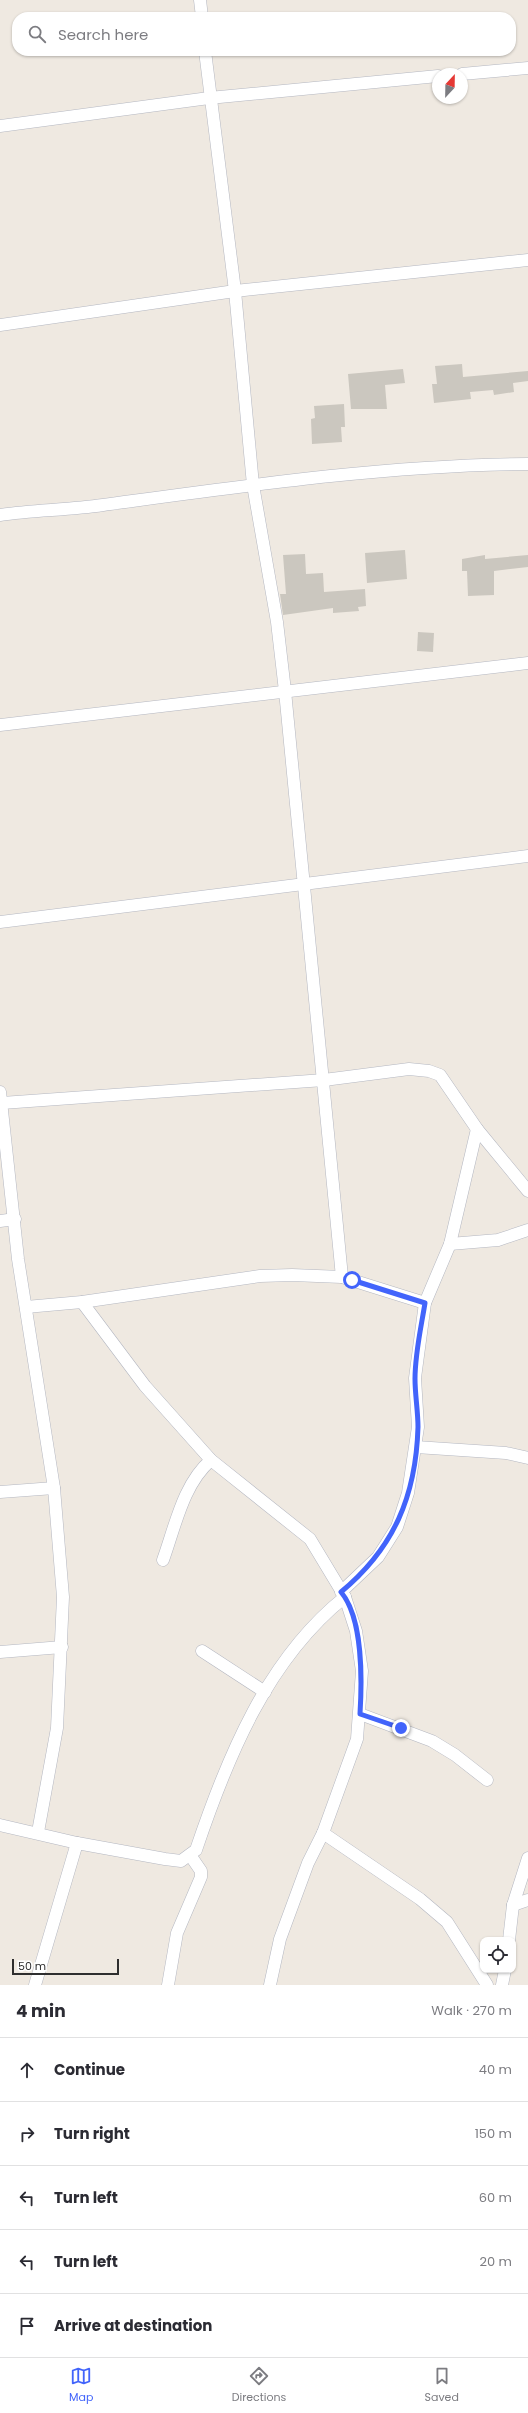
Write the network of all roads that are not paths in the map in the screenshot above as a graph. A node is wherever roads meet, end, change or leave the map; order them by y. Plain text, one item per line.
1 (200, 0) edge
2 (201, 12) edge
3 (205, 56) edge
4 (528, 68) edge
5 (468, 73) edge
6 (432, 77) edge
7 (209, 98) junction
8 (0, 126) edge
9 (528, 260) edge
10 (235, 291) junction
11 (0, 324) edge
12 (528, 464) edge
13 (253, 485) junction
14 (0, 515) edge
15 (528, 662) edge
16 (285, 691) junction
17 (0, 725) edge
18 (528, 856) edge
19 (304, 883) junction
20 (0, 922) edge
21 (324, 1080) junction
22 (1, 1098) edge
23 (477, 1129) junction
24 (528, 1191) edge
25 (15, 1219) junction
26 (0, 1221) edge
27 (528, 1230) edge
28 (450, 1244) junction
29 (342, 1277) junction
30 (82, 1302) junction
31 (425, 1303) junction
32 (26, 1307) junction
33 (416, 1447) junction
34 (528, 1458) edge
35 (211, 1460) junction
36 (54, 1488) junction
37 (0, 1492) edge
38 (163, 1560) dead end
39 (343, 1594) junction
40 (62, 1647) junction
41 (202, 1651) dead end
42 (0, 1652) edge
43 (265, 1692) junction
44 (360, 1714) junction
45 (487, 1780) dead end
46 (0, 1825) edge
47 (38, 1832) junction
48 (323, 1834) junction
49 (77, 1843) junction
50 (190, 1855) junction
51 (528, 1858) edge
52 (528, 1900) edge
53 (513, 1905) junction
54 (509, 1937) edge
55 (504, 1973) edge
56 (35, 1985) edge
57 (168, 1985) edge
58 (270, 1985) edge
59 (487, 1985) edge
60 (502, 1985) edge

1 - 2 street
3 - 7 street
4 - 5 street
6 - 7 street
7 - 8 street
7 - 10 street
9 - 10 street
10 - 11 street
10 - 13 street
12 - 13 street
13 - 14 street
13 - 16 street
15 - 16 street
16 - 17 street
16 - 19 street
18 - 19 street
19 - 20 street
19 - 21 street
21 - 22 street
21 - 23 street
21 - 29 street
22 - 25 street
23 - 24 street
23 - 28 street
25 - 26 street
25 - 32 street
27 - 28 street
28 - 31 street
29 - 30 street
29 - 31 street
30 - 32 street
30 - 35 street
31 - 33 street
32 - 36 street
33 - 34 street
33 - 39 street
35 - 38 street
35 - 39 street
36 - 37 street
36 - 40 street
39 - 43 street
39 - 44 street
40 - 42 street
40 - 47 street
41 - 43 street
43 - 50 street
44 - 45 street
44 - 48 street
46 - 47 street
47 - 49 street
48 - 58 street
48 - 59 street
49 - 50 street
49 - 56 street
50 - 57 street
51 - 53 street
52 - 53 street
53 - 54 street
55 - 60 street

